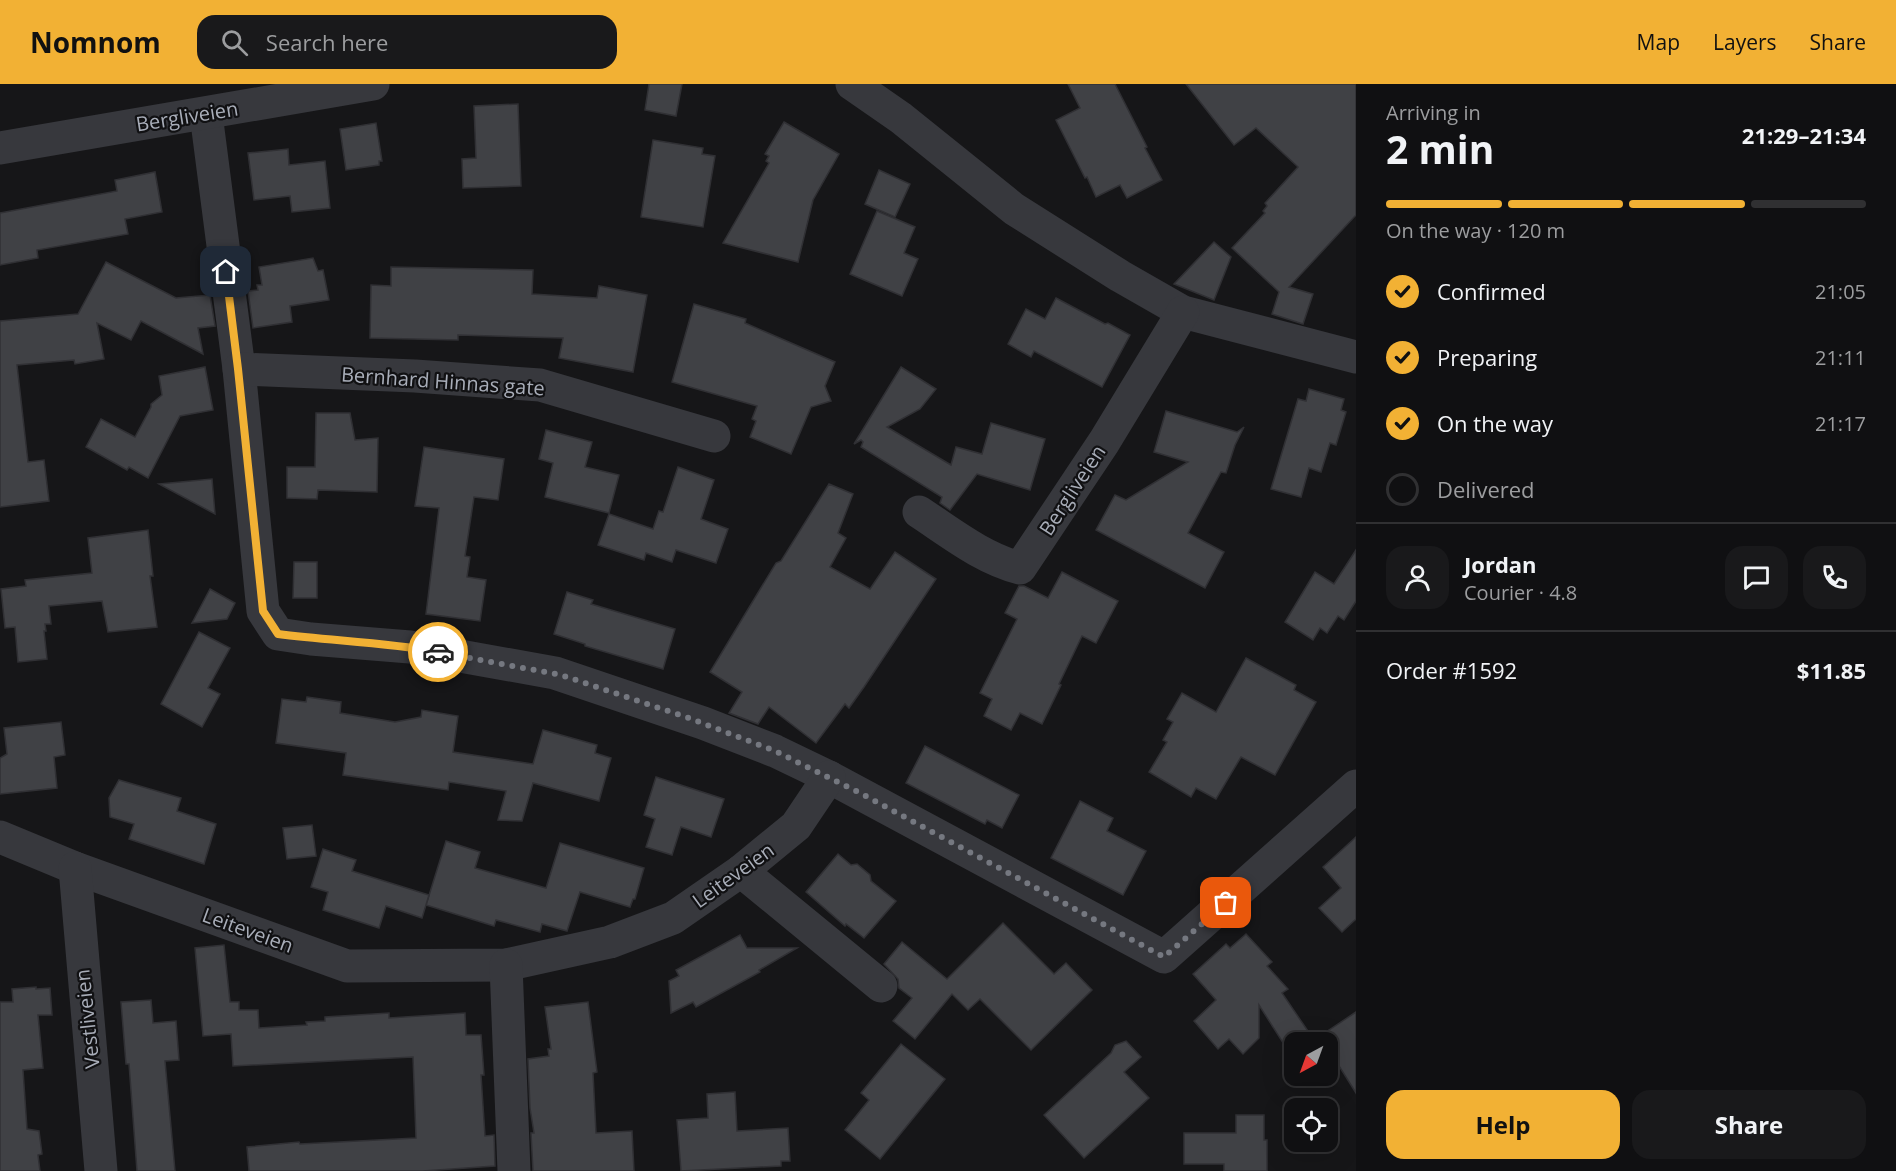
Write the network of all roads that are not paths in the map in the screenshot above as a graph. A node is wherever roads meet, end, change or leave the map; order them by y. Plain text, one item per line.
1 (373, 84) edge
2 (852, 84) edge
3 (207, 114) junction
4 (0, 148) edge
5 (1183, 312) junction
6 (1356, 357) edge
7 (238, 369) junction
8 (714, 436) dead end
9 (919, 512) dead end
10 (829, 777) junction
11 (1356, 786) edge
12 (0, 837) edge
13 (75, 868) junction
14 (741, 871) junction
15 (506, 965) junction
16 (881, 986) dead end
17 (101, 1171) edge
18 (514, 1171) edge

1 - 3 street, Bergliveien
2 - 5 street
3 - 4 street, Bergliveien
3 - 7 street
5 - 6 street
5 - 9 street, Bergliveien
7 - 8 street, Bernhard Hinnas gate
7 - 10 street
10 - 11 street
10 - 14 street, Leiteveien
12 - 13 street, Leiteveien
13 - 15 street, Leiteveien
13 - 17 street, Vestliveien
14 - 15 street, Leiteveien
14 - 16 street
15 - 18 street

